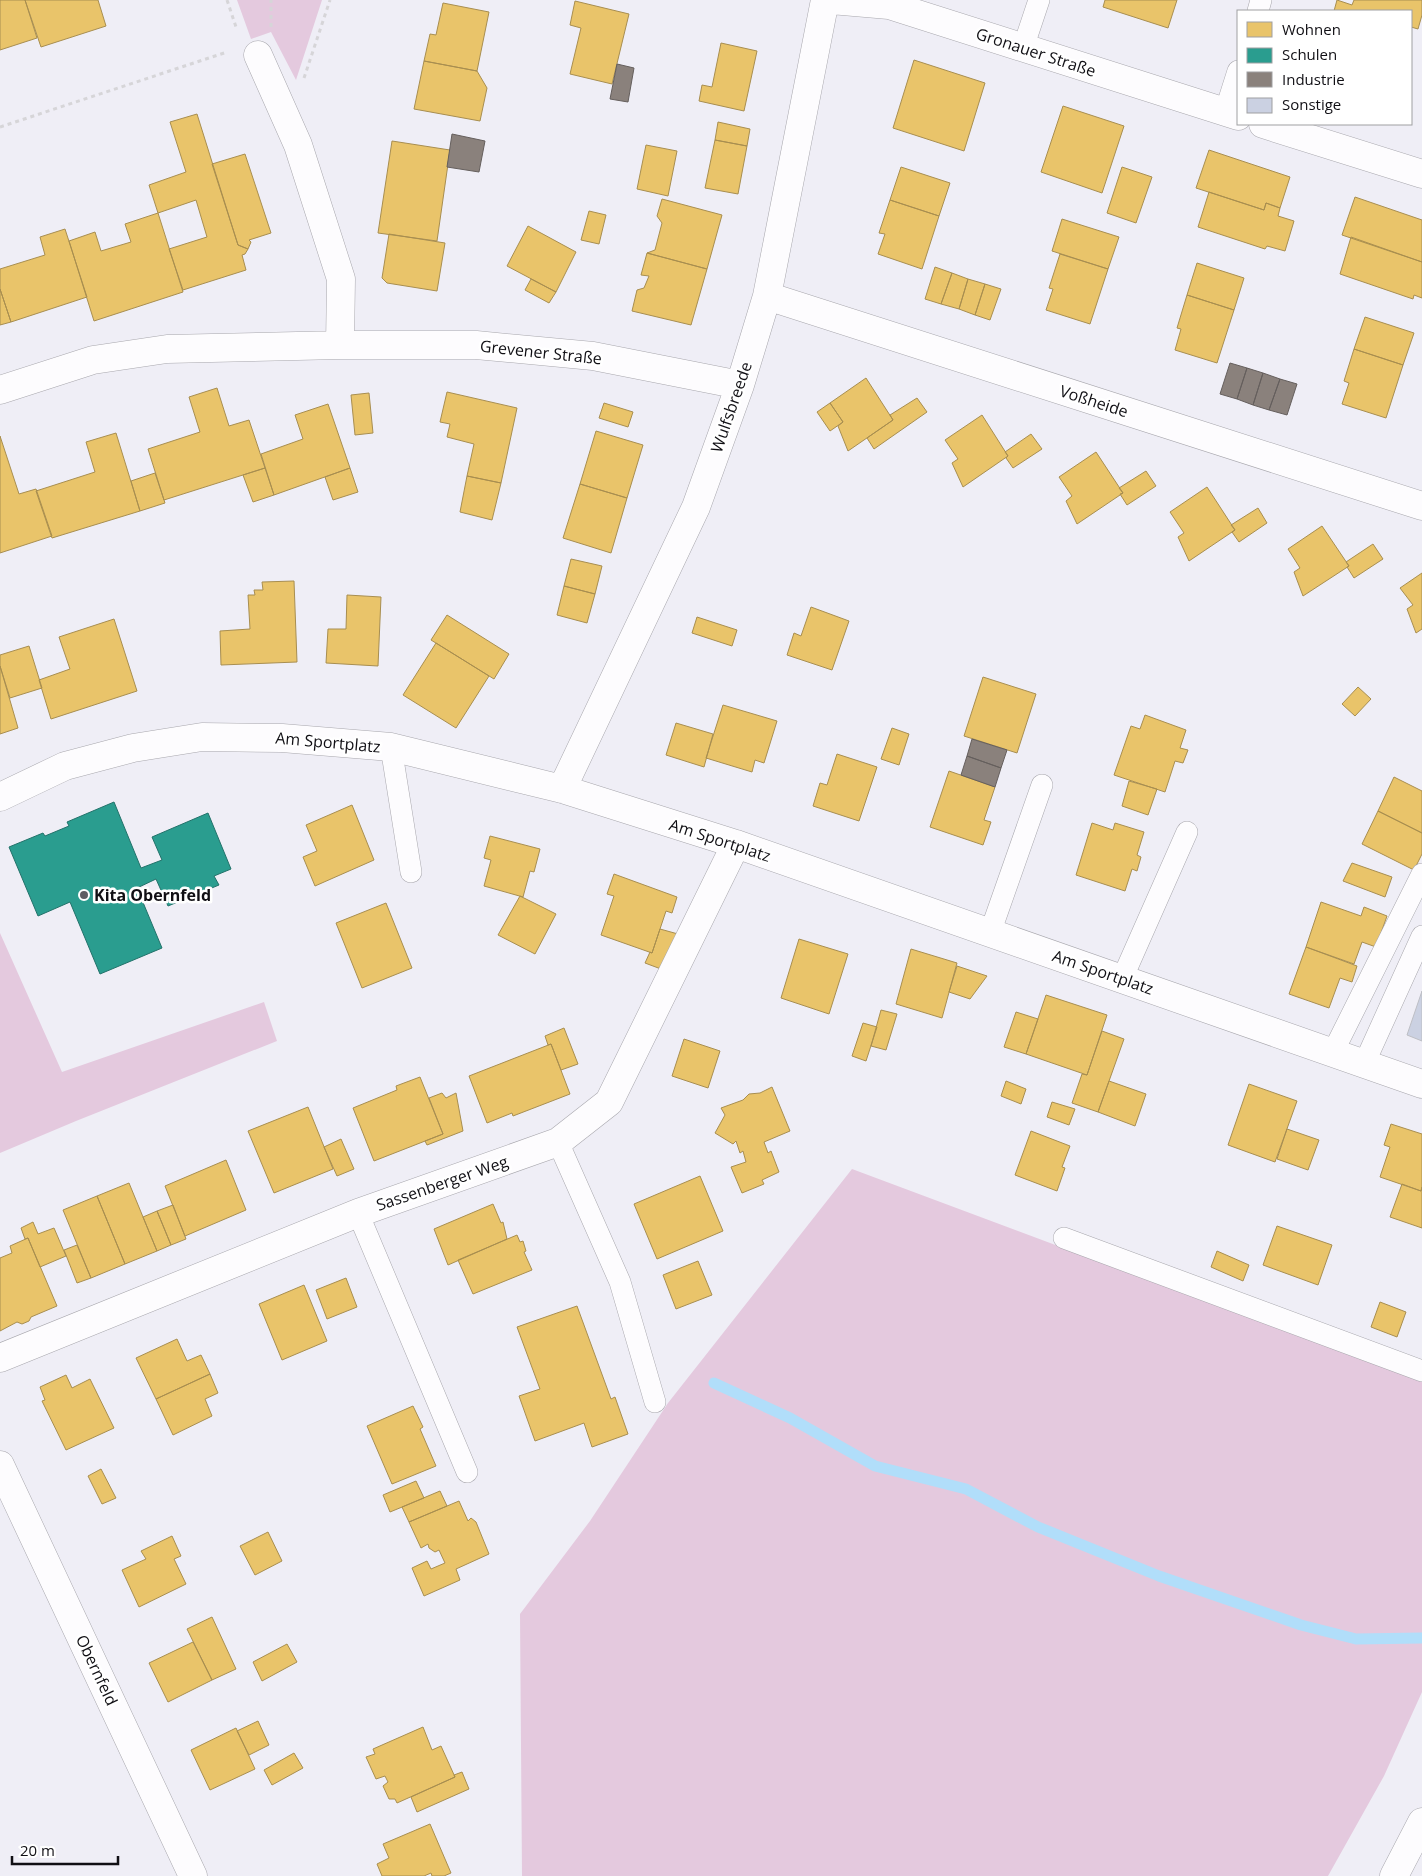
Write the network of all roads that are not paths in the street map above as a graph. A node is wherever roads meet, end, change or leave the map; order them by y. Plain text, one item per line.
1 (824, 0) edge
2 (831, 0) edge
3 (1038, 0) edge
4 (1023, 48) junction
5 (246, 52) road end
6 (1237, 78) edge
7 (1232, 114) edge
8 (1265, 125) edge
9 (1422, 174) edge
10 (767, 296) junction
11 (340, 345) junction
12 (740, 384) junction
13 (0, 390) edge
14 (1422, 506) edge
15 (391, 748) junction
16 (1042, 785) dead end
17 (562, 789) junction
18 (0, 797) edge
19 (1187, 832) dead end
20 (736, 844) junction
21 (411, 872) dead end
22 (1422, 874) edge
23 (990, 933) junction
24 (1422, 936) edge
25 (1122, 979) junction
26 (1333, 1052) junction
27 (1364, 1064) junction
28 (1422, 1084) edge
29 (558, 1142) junction
30 (358, 1213) junction
31 (1064, 1238) dead end
32 (0, 1358) edge
33 (1422, 1371) edge
34 (656, 1402) dead end
35 (0, 1465) edge
36 (467, 1472) dead end
37 (1422, 1822) edge
38 (193, 1876) edge
39 (1394, 1876) edge

1 - 10 street, Wulfsbreede
2 - 4 street, Gronauer Straße
3 - 4 lane
4 - 7 street, Gronauer Straße
5 - 11 street
6 - 7 lane
8 - 9 street
10 - 12 street, Wulfsbreede
10 - 14 street, Voßheide
11 - 12 street, Grevener Straße
11 - 13 street, Grevener Straße
12 - 17 street, Wulfsbreede
15 - 17 street, Am Sportplatz
15 - 18 street, Am Sportplatz
15 - 21 lane
16 - 23 lane
17 - 20 street, Am Sportplatz
19 - 25 lane
20 - 23 street, Am Sportplatz
20 - 29 street, Sassenberger Weg
22 - 26 lane
23 - 25 street, Am Sportplatz
24 - 27 lane
25 - 26 street, Am Sportplatz
26 - 27 street, Am Sportplatz
27 - 28 street, Am Sportplatz
29 - 30 street, Sassenberger Weg
29 - 34 lane
30 - 32 street, Sassenberger Weg
30 - 36 lane
31 - 33 lane
35 - 38 street, Obernfeld
37 - 39 street

